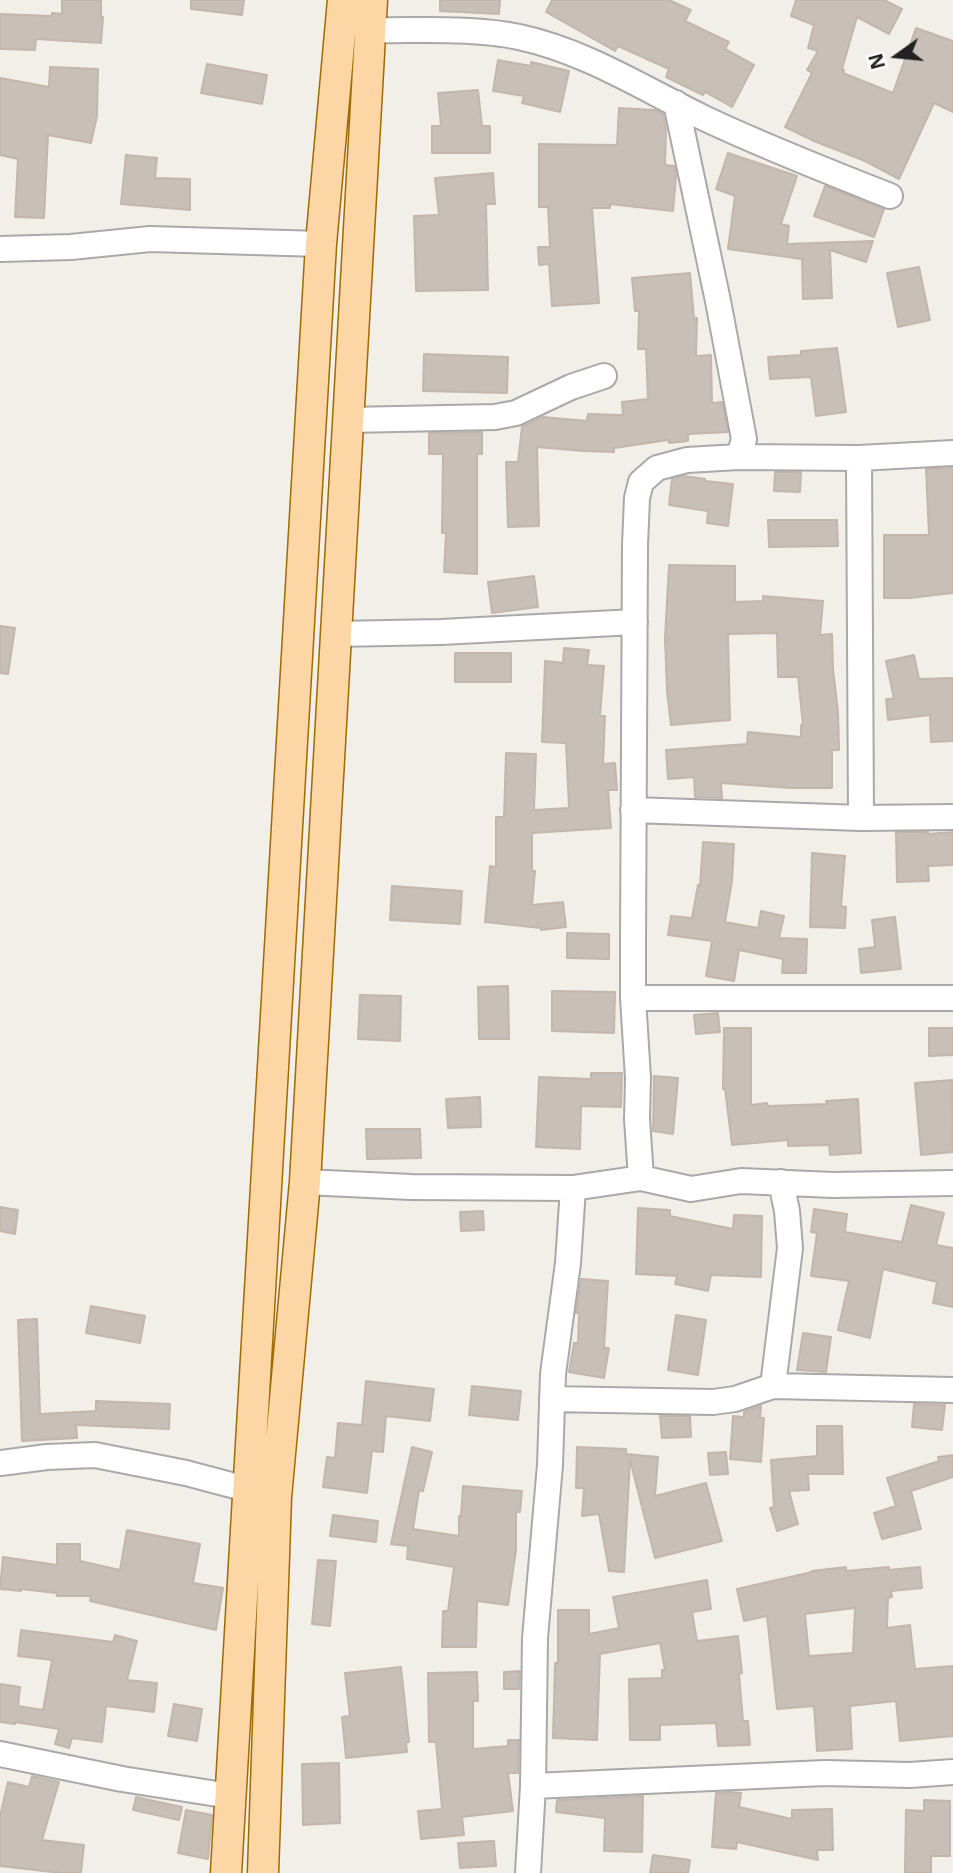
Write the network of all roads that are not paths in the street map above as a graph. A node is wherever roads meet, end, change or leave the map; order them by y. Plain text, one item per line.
1 (343, 0) edge
2 (372, 0) edge
3 (371, 30) junction
4 (676, 103) junction
5 (890, 196) dead end
6 (321, 244) junction
7 (0, 250) edge
8 (604, 376) dead end
9 (348, 421) junction
10 (953, 453) edge
11 (738, 457) junction
12 (859, 457) junction
13 (635, 622) junction
14 (335, 634) junction
15 (633, 810) junction
16 (953, 817) edge
17 (861, 818) junction
18 (633, 998) junction
19 (953, 998) edge
20 (640, 1178) junction
21 (305, 1182) junction
22 (781, 1182) junction
23 (953, 1183) edge
24 (573, 1188) junction
25 (773, 1386) junction
26 (953, 1390) edge
27 (552, 1399) junction
28 (0, 1463) edge
29 (248, 1488) junction
30 (276, 1497) junction
31 (0, 1754) edge
32 (953, 1772) edge
33 (533, 1786) junction
34 (230, 1796) junction
35 (226, 1873) edge
36 (263, 1873) edge
37 (528, 1873) edge

1 - 6 main road
2 - 3 main road
3 - 4 street
3 - 9 main road
4 - 5 street
4 - 11 street
6 - 7 street
6 - 29 main road
8 - 9 street
9 - 14 main road
10 - 12 street
11 - 12 street
11 - 13 street
12 - 17 street
13 - 14 street
13 - 15 street
14 - 21 main road
15 - 17 street
15 - 18 street
16 - 17 street
18 - 19 street
18 - 20 street
20 - 22 street
20 - 24 street
21 - 24 street
21 - 30 main road
22 - 23 street
22 - 25 street
24 - 27 street
25 - 26 street
25 - 27 street
27 - 33 street
28 - 29 street
29 - 30 street
29 - 34 main road
30 - 36 main road
31 - 34 street
32 - 33 street
33 - 37 street
34 - 35 main road

